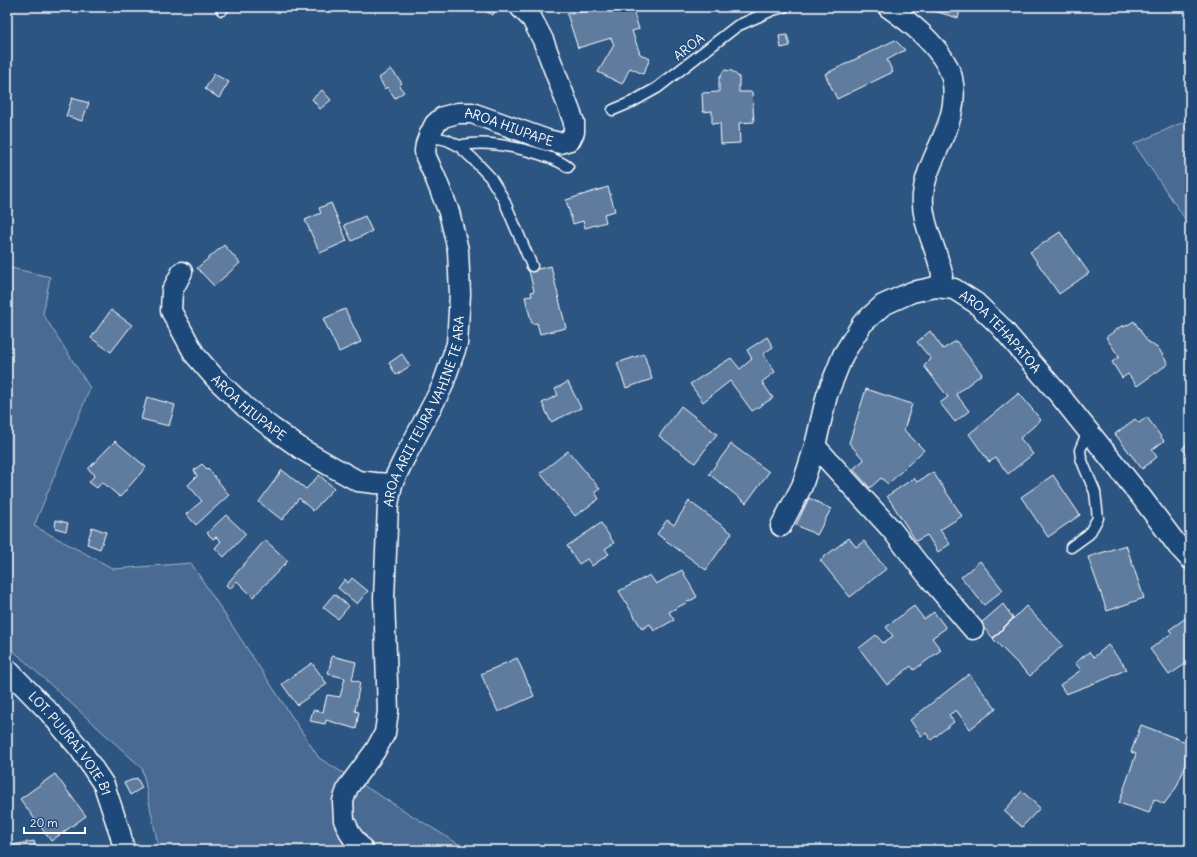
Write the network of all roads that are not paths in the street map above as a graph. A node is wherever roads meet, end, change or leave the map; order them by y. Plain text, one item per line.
1 (520, 7) edge
2 (784, 7) edge
3 (888, 7) edge
4 (613, 110) dead end
5 (428, 136) junction
6 (459, 146) junction
7 (568, 167) dead end
8 (532, 266) dead end
9 (182, 272) dead end
10 (940, 287) junction
11 (1088, 431) junction
12 (815, 446) junction
13 (392, 484) junction
14 (781, 526) dead end
15 (1071, 547) dead end
16 (1190, 559) edge
17 (973, 630) dead end
18 (7, 669) edge
19 (124, 850) edge
20 (363, 850) edge

1 - 5 street, AROA HIUPAPE
2 - 4 lane, AROA
3 - 10 street
5 - 6 lane
5 - 13 street, AROA ARII TEURA VAHINE TE ARA
6 - 7 lane
6 - 8 lane
9 - 13 street, AROA HIUPAPE
10 - 11 street, AROA TEHAPATOA
10 - 12 street, AROA TEHAPATOA
11 - 15 lane
11 - 16 street, AROA TEHAPATOA
12 - 14 street, AROA TEHAPATOA
12 - 17 street
13 - 20 street, AROA ARII TEURA VAHINE TE ARA
18 - 19 street, LOT. PUURAI VOIE B1

